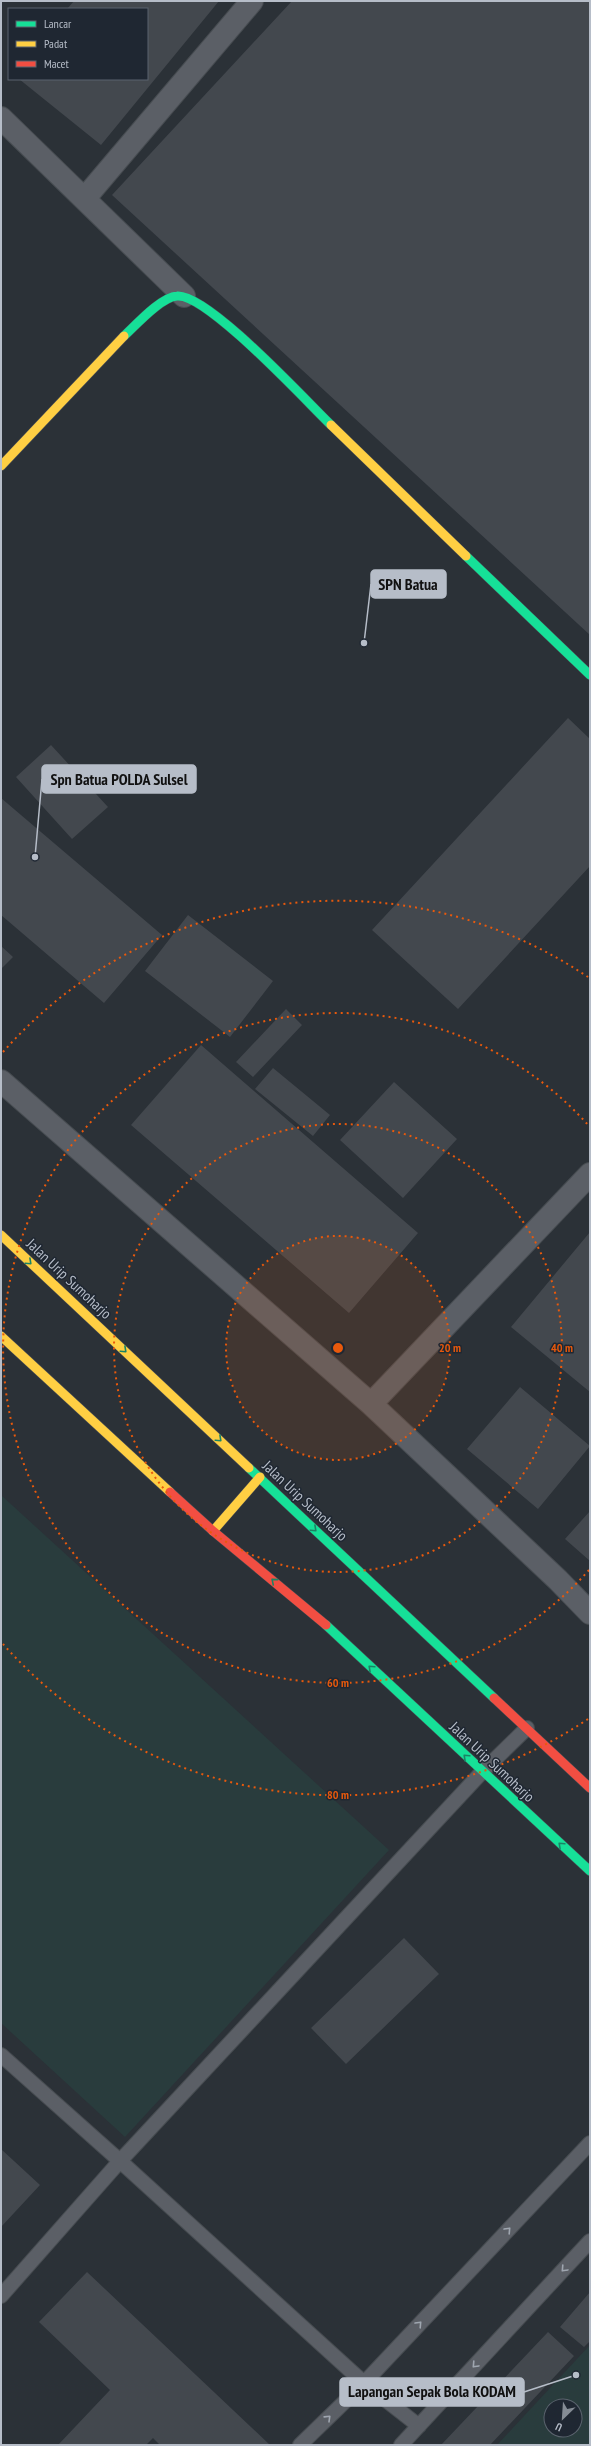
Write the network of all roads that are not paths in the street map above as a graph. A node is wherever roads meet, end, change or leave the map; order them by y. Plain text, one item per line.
1 (252, 1) edge
2 (1, 118) edge
3 (85, 198) junction
4 (184, 296) junction
5 (1, 466) edge
6 (590, 675) edge
7 (1, 1081) edge
8 (590, 1174) edge
9 (1, 1235) edge
10 (1, 1336) edge
11 (371, 1404) junction
12 (260, 1477) junction
13 (213, 1531) junction
14 (590, 1613) edge
15 (527, 1728) junction
16 (482, 1772) junction
17 (590, 1788) edge
18 (590, 1871) edge
19 (1, 2055) edge
20 (590, 2143) edge
21 (120, 2161) junction
22 (590, 2241) edge
23 (1, 2296) edge
24 (364, 2383) junction
25 (419, 2426) junction
26 (300, 2445) edge
27 (401, 2445) edge

1 - 3 street
2 - 3 street
3 - 4 street
4 - 5 main road
4 - 6 main road
7 - 11 street
8 - 11 street
9 -> 12 main road, Jalan Urip Sumoharjo
10 - 13 main road, Jalan Urip Sumoharjo
11 - 14 street
12 - 13 main road
12 -> 15 main road, Jalan Urip Sumoharjo
16 -> 13 main road, Jalan Urip Sumoharjo
15 - 16 lane
15 - 17 main road, Jalan Urip Sumoharjo
18 -> 16 main road, Jalan Urip Sumoharjo
16 - 21 lane
19 - 21 lane
24 -> 20 lane
21 - 23 lane
21 - 24 lane
22 -> 25 lane
24 - 25 lane
26 -> 24 lane
25 - 27 lane

